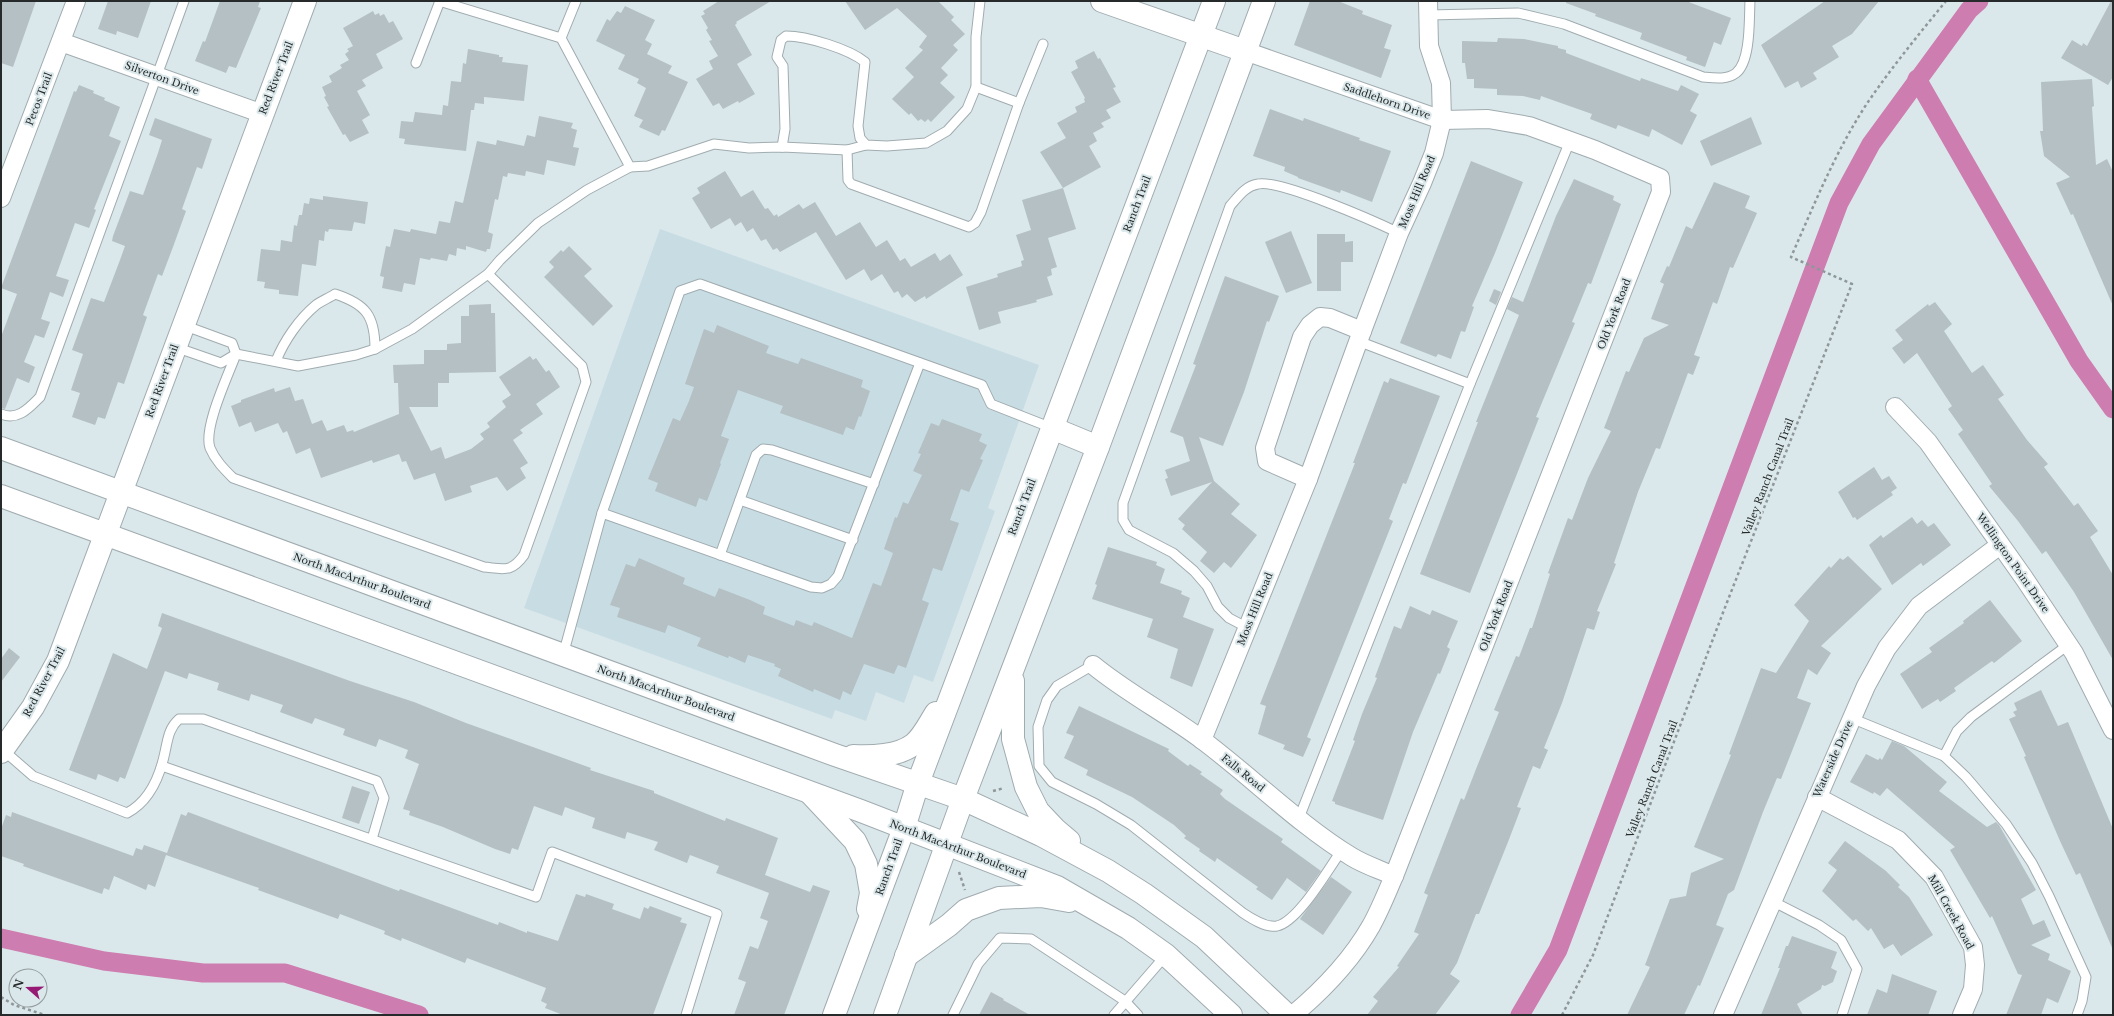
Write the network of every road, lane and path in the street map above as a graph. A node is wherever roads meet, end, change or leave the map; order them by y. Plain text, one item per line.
1 (76, 1) edge
2 (184, 1) edge
3 (305, 1) edge
4 (440, 1) edge
5 (576, 1) edge
6 (980, 1) edge
7 (1102, 1) edge
8 (1214, 1) edge
9 (1264, 1) edge
10 (1750, 1) edge
11 (1946, 1) edge
12 (1428, 8) edge
13 (1201, 36) junction
14 (561, 38) junction
15 (61, 42) junction
16 (1043, 44) dead end
17 (1245, 51) junction
18 (416, 63) dead end
19 (156, 76) junction
20 (976, 87) junction
21 (1019, 103) junction
22 (263, 114) junction
23 (1442, 120) junction
24 (1570, 141) junction
25 (866, 145) junction
26 (782, 147) junction
27 (848, 150) junction
28 (630, 168) junction
29 (4, 180) edge
30 (1661, 192) joint
31 (1, 198) edge
32 (1399, 233) junction
33 (488, 274) junction
34 (183, 325) junction
35 (1360, 336) junction
36 (175, 347) junction
37 (375, 349) junction
38 (236, 354) junction
39 (276, 361) junction
40 (920, 363) junction
41 (1470, 384) junction
42 (1895, 407) dead end
43 (1, 414) edge
44 (1052, 428) junction
45 (1098, 447) junction
46 (1, 448) edge
47 (1308, 479) junction
48 (874, 484) junction
49 (121, 492) junction
50 (1, 496) edge
51 (740, 500) junction
52 (602, 512) junction
53 (106, 534) junction
54 (853, 540) junction
55 (2000, 545) junction
56 (720, 555) junction
57 (1248, 628) junction
58 (2068, 645) junction
59 (563, 655) junction
60 (1093, 665) joint
61 (1012, 670) junction
62 (954, 690) junction
63 (1851, 718) junction
64 (2113, 730) edge
65 (1202, 740) junction
66 (2, 750) edge
67 (835, 755) junction
68 (1944, 756) junction
69 (162, 766) junction
70 (918, 783) junction
71 (1004, 788) dead end
72 (809, 792) junction
73 (989, 792) dead end
74 (1817, 797) junction
75 (963, 800) junction
76 (1299, 818) junction
77 (904, 828) junction
78 (372, 839) junction
79 (948, 844) junction
80 (1342, 850) junction
81 (1108, 871) junction
82 (959, 872) dead end
83 (1394, 876) junction
84 (966, 892) dead end
85 (1772, 901) junction
86 (1086, 903) junction
87 (862, 939) junction
88 (1166, 955) junction
89 (906, 956) junction
90 (1, 997) edge
91 (1125, 1001) junction
92 (1563, 1014) edge
93 (44, 1015) edge
94 (686, 1015) edge
95 (834, 1015) edge
96 (885, 1015) edge
97 (953, 1015) edge
98 (1114, 1015) edge
99 (1138, 1015) edge
100 (1231, 1015) edge
101 (1287, 1015) edge
102 (1293, 1015) edge
103 (1723, 1015) edge
104 (1842, 1015) edge
105 (1962, 1015) edge
106 (2077, 1015) edge

1 - 15 street, Pecos Trail
2 - 19 lane
3 - 22 main road, Red River Trail
4 - 14 lane
4 - 18 lane
5 - 14 lane
6 - 20 lane
7 - 13 main road, Saddlehorn Drive
8 - 13 main road, Ranch Trail
9 - 17 main road
10 - 12 lane
11 - 92 path, Valley Ranch Canal Trail
12 - 23 street, Moss Hill Road
13 - 17 main road, Saddlehorn Drive
13 - 44 main road, Ranch Trail
14 - 28 lane
15 - 19 street, Silverton Drive
15 - 29 street, Pecos Trail
16 - 21 lane
17 - 23 street, Saddlehorn Drive
17 - 45 main road
19 - 22 street, Silverton Drive
19 - 43 lane
20 - 21 lane
20 - 25 lane
21 - 27 lane
22 - 34 main road, Red River Trail
23 - 24 street, Saddlehorn Drive
23 - 32 street, Moss Hill Road
24 - 30 street, Saddlehorn Drive
24 - 41 lane
25 - 26 lane
25 - 27 lane
26 - 27 lane
26 - 28 lane
28 - 33 lane
29 - 31 street, Pecos Trail
30 - 83 street, Old York Road
32 - 35 street, Moss Hill Road
32 - 57 lane
33 - 37 lane
33 - 38 lane
34 - 36 main road, Red River Trail
34 - 38 lane
35 - 41 lane
35 - 47 street, Moss Hill Road
35 - 47 street
36 - 38 lane
36 - 49 main road, Red River Trail
37 - 39 lane
37 - 39 lane
38 - 39 lane
40 - 44 lane
40 - 48 lane
40 - 52 lane
41 - 76 lane
42 - 55 street, Wellington Point Drive
44 - 45 main road
44 - 62 main road, Ranch Trail
45 - 61 main road
46 - 49 main road, North MacArthur Boulevard
47 - 57 street, Moss Hill Road
48 - 51 lane
48 - 54 lane
49 - 53 main road, Red River Trail
49 - 59 main road, North MacArthur Boulevard
50 - 53 main road, North MacArthur Boulevard
51 - 54 lane
51 - 56 lane
52 - 56 lane
52 - 59 lane
53 - 66 main road, Red River Trail
53 - 72 main road, North MacArthur Boulevard
54 - 56 lane
55 - 58 street, Wellington Point Drive
55 - 63 street, Waterside Drive
57 - 65 street, Moss Hill Road
58 - 64 street, Wellington Point Drive
58 - 68 lane
59 - 67 main road, North MacArthur Boulevard
60 - 65 street, Falls Road
60 - 80 lane
61 - 75 main road
61 - 81 main road
62 - 67 main road
62 - 70 main road, Ranch Trail
63 - 68 lane
63 - 74 street, Waterside Drive
65 - 76 street, Falls Road
66 - 69 lane
67 - 70 main road, North MacArthur Boulevard
68 - 106 lane
69 - 78 lane
69 - 78 lane
70 - 75 main road, North MacArthur Boulevard
70 - 77 main road, Ranch Trail
71 - 73 path
72 - 77 main road, North MacArthur Boulevard
72 - 87 main road
74 - 85 street, Waterside Drive
74 - 105 street, Mill Creek Road
75 - 79 main road
75 - 81 main road, North MacArthur Boulevard
76 - 80 street, Falls Road
77 - 79 main road, North MacArthur Boulevard
77 - 87 main road, Ranch Trail
78 - 94 lane
79 - 86 main road, North MacArthur Boulevard
79 - 89 main road
80 - 83 street, Falls Road
81 - 101 main road, North MacArthur Boulevard
82 - 84 path
83 - 102 street, Old York Road
85 - 103 street, Waterside Drive
85 - 104 lane
86 - 88 main road, North MacArthur Boulevard
86 - 89 main road
87 - 95 main road, Ranch Trail
88 - 91 lane
88 - 100 main road, North MacArthur Boulevard
89 - 96 main road
90 - 93 path
91 - 97 lane
91 - 98 lane
91 - 99 lane

